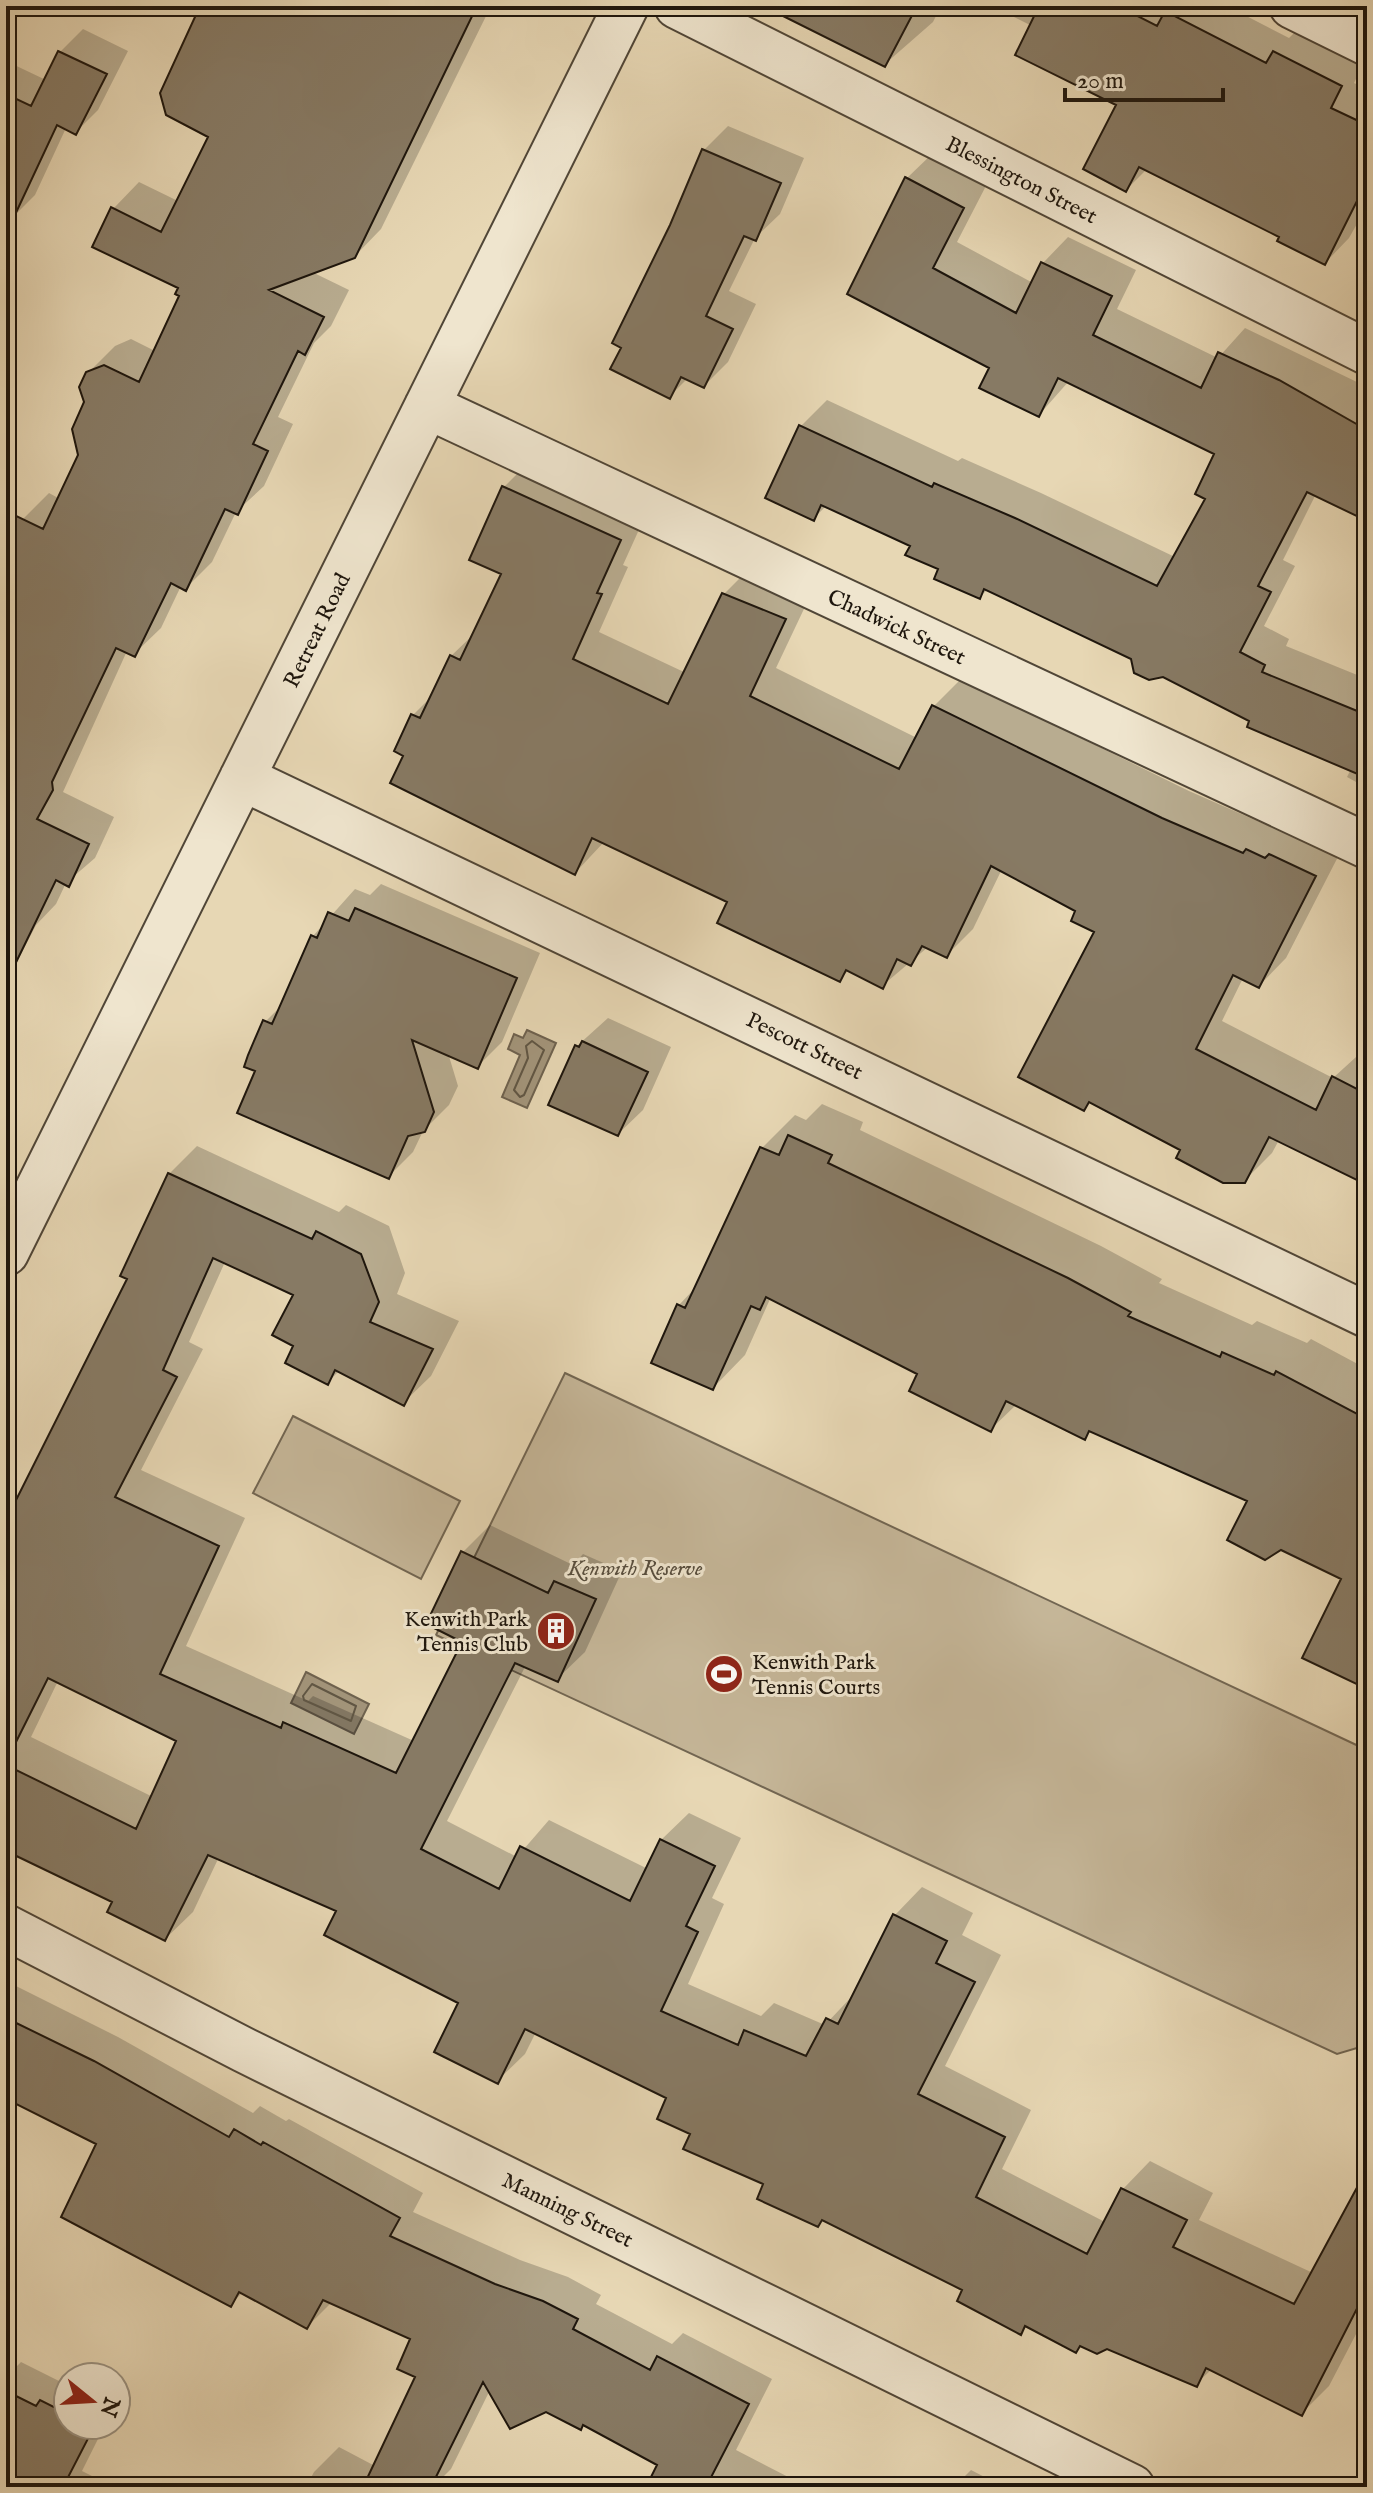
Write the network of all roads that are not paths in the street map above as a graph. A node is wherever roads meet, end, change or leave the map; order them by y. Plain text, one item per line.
1 (626, 6) edge
2 (677, 6) edge
3 (1292, 6) edge
4 (1367, 43) edge
5 (1367, 352) edge
6 (427, 406) junction
7 (242, 778) junction
8 (1367, 846) edge
9 (6, 1253) edge
10 (1367, 1315) edge
11 (6, 1927) edge
12 (1132, 2487) edge

1 - 6 street, Retreat Road
2 - 5 street, Blessington Street
3 - 4 street
6 - 7 street, Retreat Road
6 - 8 street, Chadwick Street
7 - 9 street, Retreat Road
7 - 10 street, Pescott Street
11 - 12 street, Manning Street

